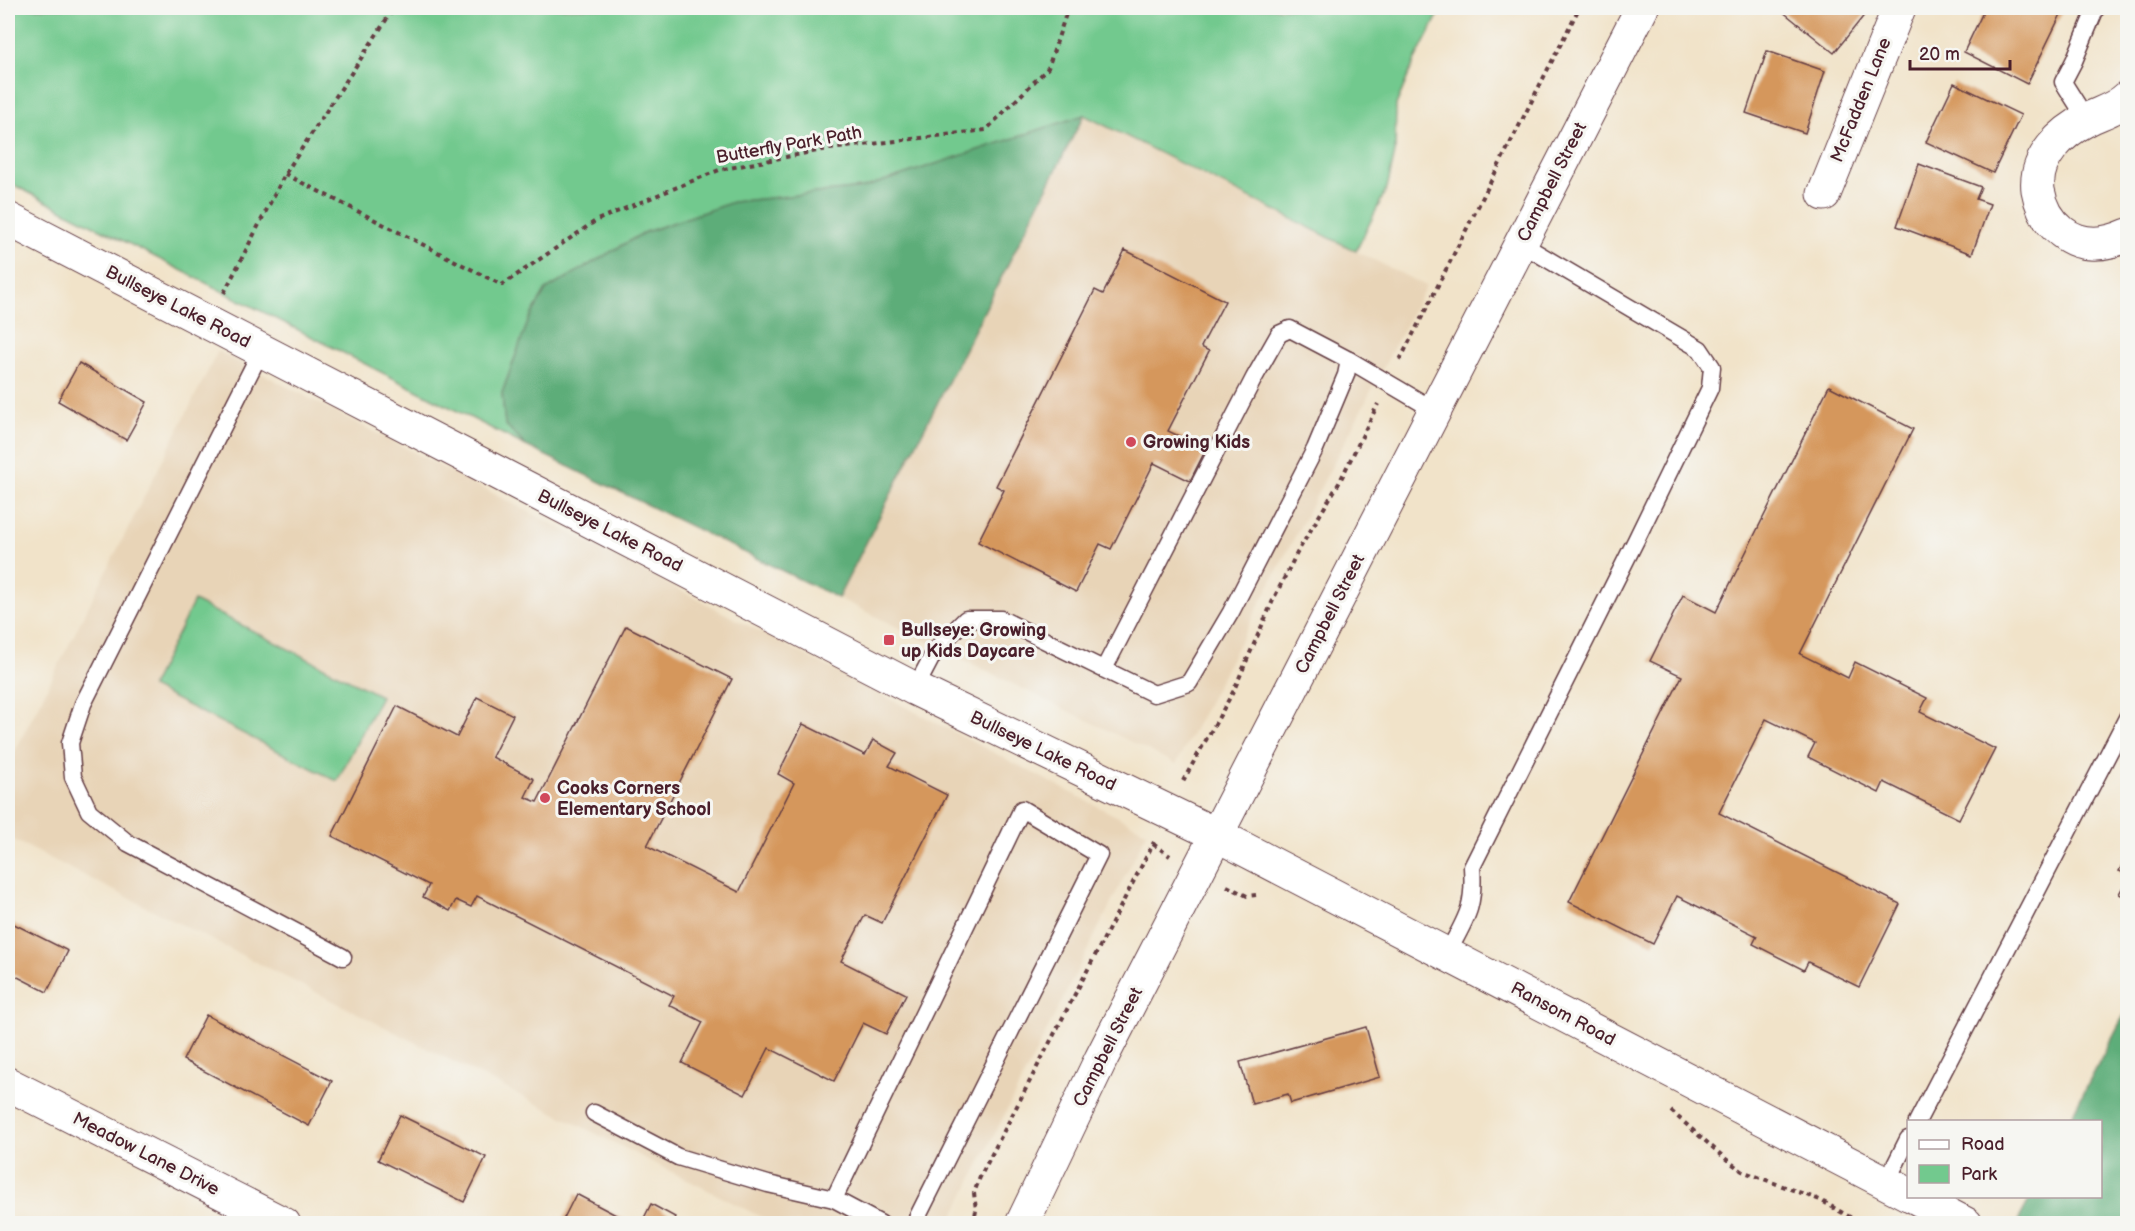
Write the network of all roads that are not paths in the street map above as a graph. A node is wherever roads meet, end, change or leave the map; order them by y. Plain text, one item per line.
1 (1642, 8) edge
2 (1899, 8) edge
3 (2096, 8) edge
4 (2127, 97) edge
5 (2087, 120) junction
6 (1824, 194) dead end
7 (9, 223) edge
8 (2127, 235) edge
9 (1520, 243) junction
10 (261, 351) junction
11 (1349, 360) junction
12 (1434, 410) junction
13 (1109, 672) junction
14 (915, 688) junction
15 (2127, 716) edge
16 (1217, 835) junction
17 (1448, 954) junction
18 (343, 957) dead end
19 (8, 1084) edge
20 (594, 1113) dead end
21 (1918, 1120) edge
22 (1907, 1197) edge
23 (834, 1199) junction
24 (1914, 1201) edge
25 (284, 1224) edge
26 (881, 1224) edge
27 (914, 1224) edge
28 (1022, 1224) edge
29 (1966, 1224) edge

1 - 9 main road, Campbell Street
2 - 6 main road, McFadden Lane
3 - 5 lane
4 - 5 main road
5 - 8 main road
7 - 10 main road, Bullseye Lake Road
9 - 12 main road, Campbell Street
9 - 17 lane
10 - 14 main road, Bullseye Lake Road
10 - 18 lane
11 - 12 lane
11 - 13 lane
11 - 13 lane
12 - 16 main road, Campbell Street
13 - 14 lane
14 - 16 main road, Bullseye Lake Road
15 - 21 lane
16 - 17 main road, Ransom Road
16 - 28 main road, Campbell Street
17 - 22 main road, Ransom Road
19 - 25 main road, Meadow Lane Drive
20 - 23 lane
23 - 26 lane
23 - 27 lane
24 - 29 main road, Ransom Road

